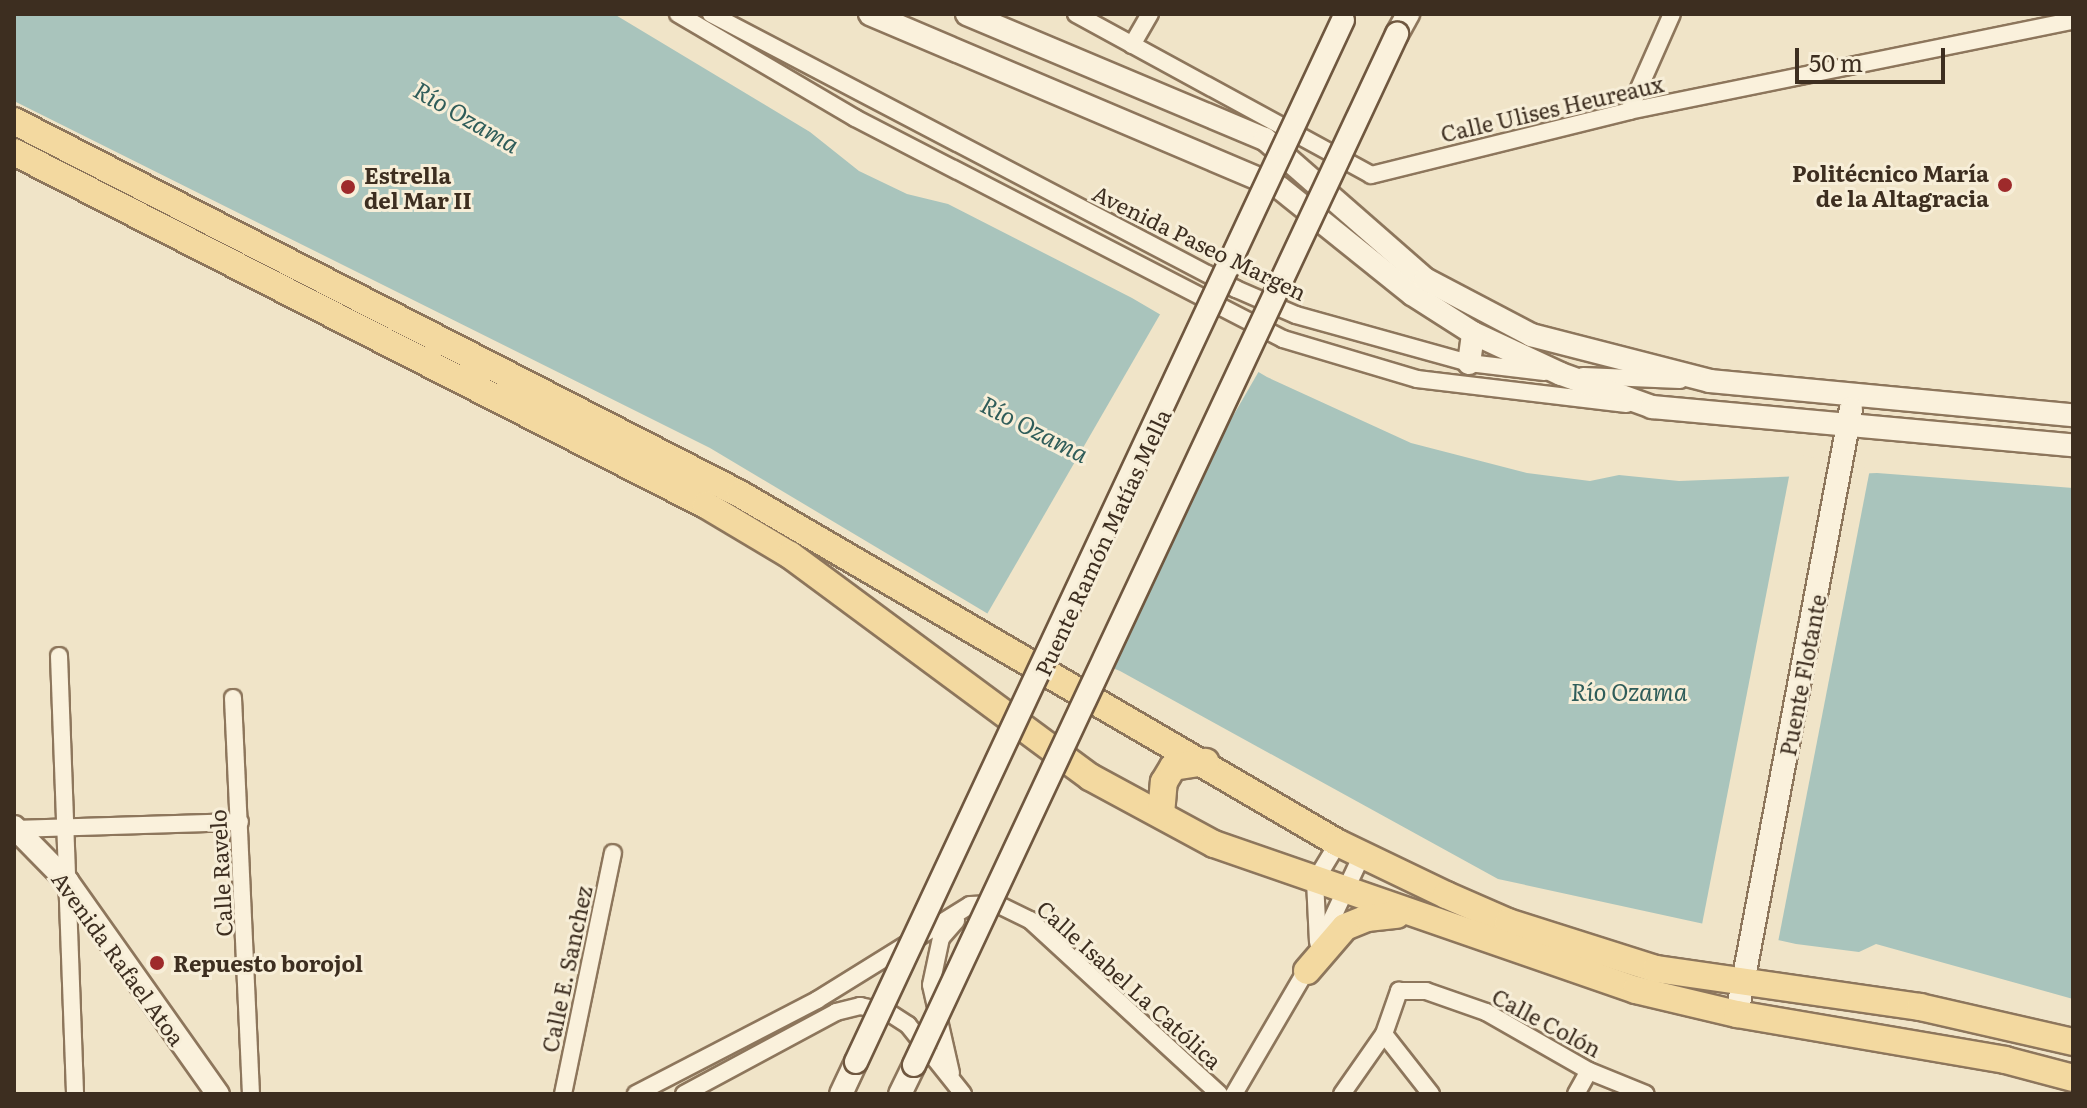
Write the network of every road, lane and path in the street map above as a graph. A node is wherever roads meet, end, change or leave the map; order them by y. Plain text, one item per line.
1 (678, 14) edge
2 (711, 14) edge
3 (870, 14) edge
4 (967, 14) edge
5 (1076, 14) edge
6 (1150, 14) edge
7 (1672, 14) edge
8 (1344, 17) edge
9 (2073, 21) edge
10 (1402, 24) edge
11 (1132, 45) junction
12 (1629, 111) junction
13 (14, 121) edge
14 (14, 152) edge
15 (1473, 333) junction
16 (1469, 363) junction
17 (1561, 374) junction
18 (1710, 381) junction
19 (1853, 396) junction
20 (1652, 407) junction
21 (2073, 415) edge
22 (1849, 424) junction
23 (2073, 445) edge
24 (59, 656) dead end
25 (233, 698) dead end
26 (1206, 762) junction
27 (1161, 814) junction
28 (240, 822) junction
29 (65, 824) junction
30 (15, 828) edge
31 (1338, 843) junction
32 (613, 853) dead end
33 (1362, 855) junction
34 (67, 881) junction
35 (1315, 881) junction
36 (1348, 893) junction
37 (970, 905) junction
38 (1421, 918) junction
39 (1312, 959) junction
40 (1744, 982) junction
41 (1737, 1014) junction
42 (1384, 1034) junction
43 (2073, 1042) edge
44 (1589, 1071) junction
45 (951, 1073) junction
46 (2073, 1078) edge
47 (75, 1094) edge
48 (218, 1094) edge
49 (251, 1094) edge
50 (563, 1094) edge
51 (636, 1094) edge
52 (684, 1094) edge
53 (841, 1094) edge
54 (900, 1094) edge
55 (963, 1094) edge
56 (1219, 1094) edge
57 (1234, 1094) edge
58 (1342, 1094) edge
59 (1431, 1094) edge
60 (1576, 1094) edge
61 (1646, 1094) edge

1 - 20 street, Avenida Paseo Margen
2 - 16 street, Avenida Paseo Margen
3 - 15 main road
4 - 18 main road
5 - 11 street, Calle Ulises Heureaux
6 - 11 street
7 - 12 street
8 - 53 main road, Puente Ramón Matías Mella, bridge
9 - 12 street, Calle Ulises Heureaux
10 - 54 main road, bridge
11 - 12 street, Calle Ulises Heureaux
13 - 26 main road
14 - 27 main road
15 - 16 main road
15 - 17 main road
16 - 17 street, Avenida Paseo Margen
17 - 18 street, Avenida Paseo Margen
17 - 20 main road
18 - 19 main road
19 - 21 main road
19 - 22 main road, Puente Flotante
20 - 22 main road
22 - 23 main road
22 - 40 main road, Puente Flotante
24 - 29 street
25 - 28 street, Calle Ravelo
26 - 27 main road
26 - 31 main road
27 - 35 main road
28 - 29 street
28 - 49 street, Calle Ravelo
29 - 30 street
29 - 34 street
30 - 34 main road, Avenida Rafael Atoa
31 - 33 main road
31 - 35 street
32 - 50 street, Calle E. Sanchez
33 - 36 street
33 - 40 main road
34 - 47 street
34 - 48 main road, Avenida Rafael Atoa
35 - 36 main road
35 - 39 street
36 - 38 main road
36 - 39 street
37 - 45 street
37 - 51 street
37 - 56 street, Calle Isabel La Católica
38 - 39 main road
38 - 41 main road
39 - 57 street
40 - 41 main road, Puente Flotante
40 - 43 main road
41 - 46 main road
42 - 44 street, Calle Colón
42 - 58 street
42 - 59 street
44 - 60 street
44 - 61 street, Calle Colón
45 - 52 street
45 - 55 street

